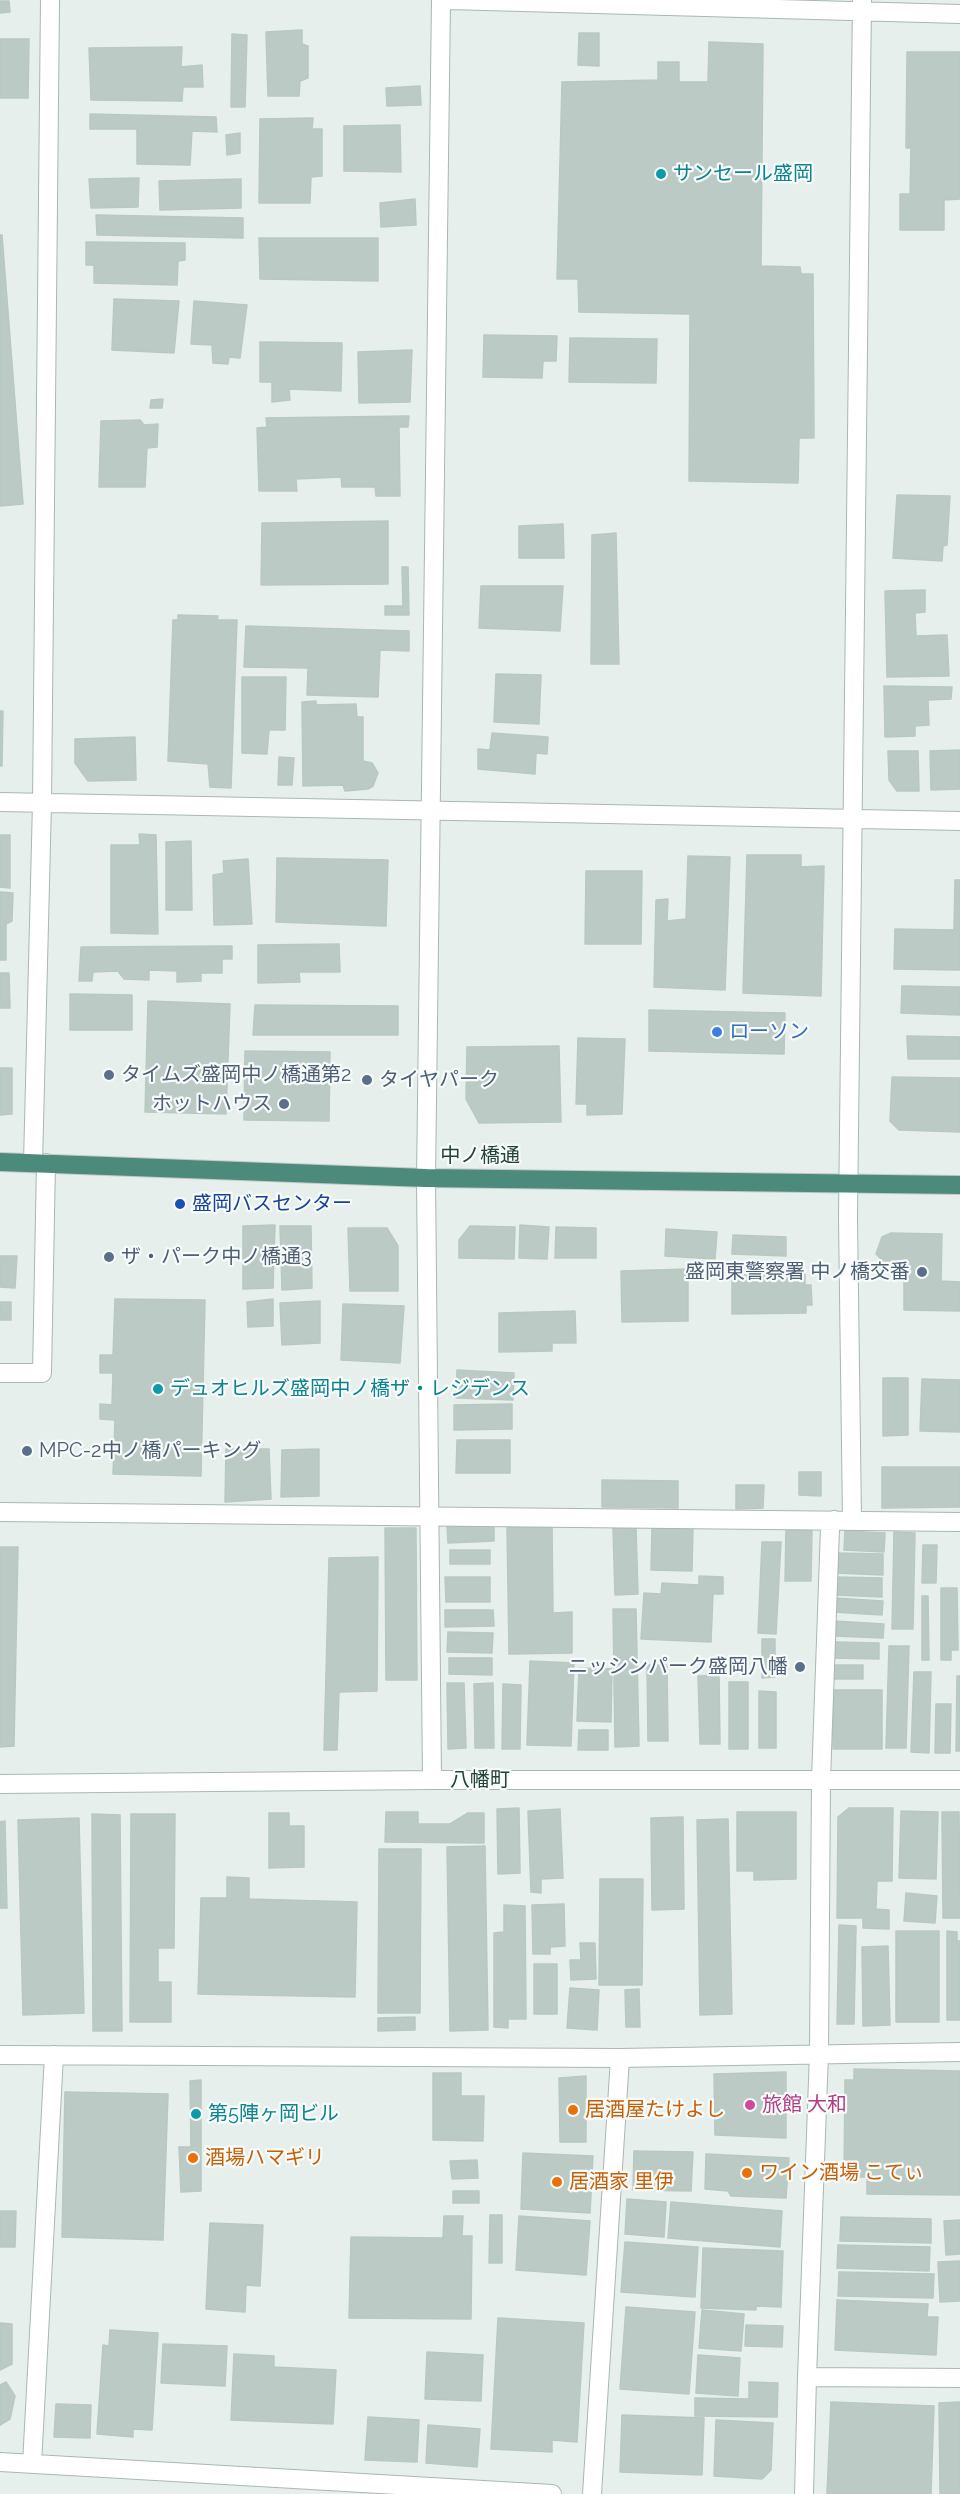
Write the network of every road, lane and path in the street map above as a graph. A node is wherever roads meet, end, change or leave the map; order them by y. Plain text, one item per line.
1 (50, 0) edge
2 (441, 0) edge
3 (449, 0) edge
4 (862, 6) edge
5 (960, 14) edge
6 (0, 802) edge
7 (42, 803) junction
8 (431, 811) junction
9 (853, 819) junction
10 (960, 821) edge
11 (0, 1162) edge
12 (40, 1163) junction
13 (426, 1178) junction
14 (849, 1184) junction
15 (960, 1185) edge
16 (0, 1373) edge
17 (0, 1512) edge
18 (429, 1516) junction
19 (843, 1520) junction
20 (960, 1522) edge
21 (821, 1779) junction
22 (432, 1780) junction
23 (960, 1780) edge
24 (0, 1784) edge
25 (960, 2052) edge
26 (819, 2053) junction
27 (0, 2055) edge
28 (54, 2055) junction
29 (620, 2058) junction
30 (807, 2377) junction
31 (960, 2378) edge
32 (0, 2462) edge
33 (32, 2464) junction
34 (552, 2494) edge
35 (592, 2494) edge
36 (804, 2494) edge

1 - 7 street
2 - 8 street
3 - 4 street
4 - 5 street
4 - 9 street
6 - 7 street
7 - 8 street
7 - 12 street
8 - 9 street
8 - 13 street
9 - 10 street
9 - 14 street
11 - 12 highway, 中ノ橋通
12 - 13 highway, 中ノ橋通
12 - 16 street
13 - 14 highway, 中ノ橋通
13 - 18 street
14 - 15 highway, 中ノ橋通
14 - 19 street
17 - 18 street
18 - 19 street
18 - 22 street
19 - 20 street
19 - 21 street
21 - 22 street, 八幡町
21 - 23 street, 八幡町
21 - 26 street
22 - 24 street, 八幡町
25 - 26 street
26 - 29 street
26 - 30 street
27 - 28 street
28 - 29 street
28 - 33 street
29 - 35 street
30 - 31 street
30 - 36 street
32 - 33 street
33 - 34 street

